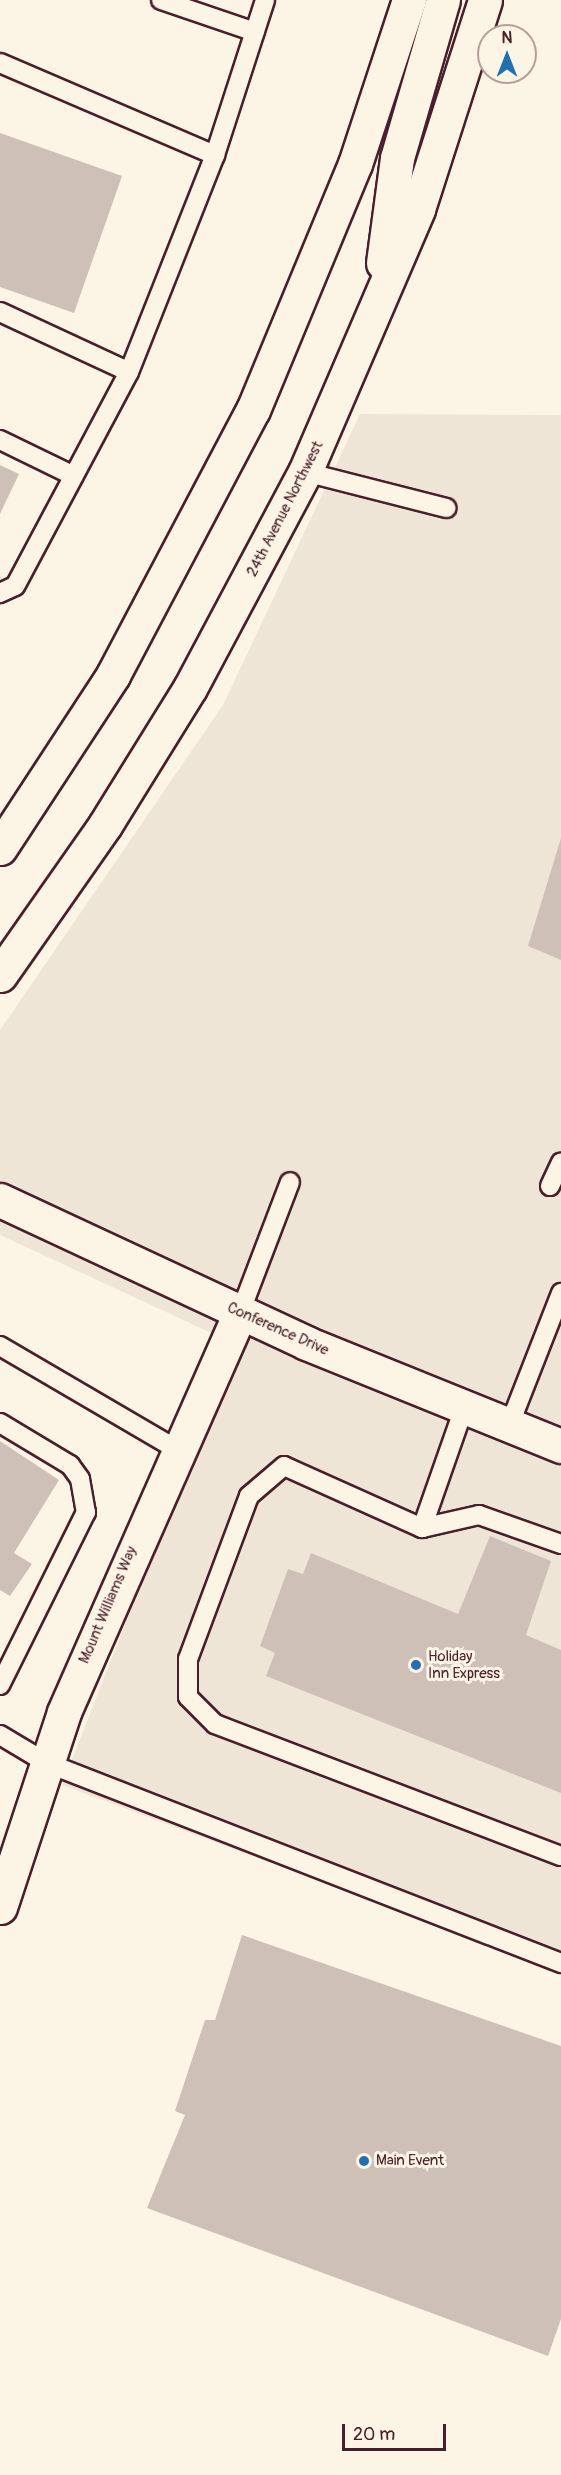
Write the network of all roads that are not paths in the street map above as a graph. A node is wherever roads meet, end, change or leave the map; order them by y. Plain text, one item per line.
1 (162, 0) edge
2 (265, 0) edge
3 (409, 0) edge
4 (443, 0) edge
5 (484, 0) edge
6 (255, 32) junction
7 (0, 63) edge
8 (215, 155) junction
9 (377, 310) junction
10 (0, 312) edge
11 (129, 372) junction
12 (0, 440) edge
13 (305, 472) junction
14 (74, 476) junction
15 (446, 508) dead end
16 (0, 593) edge
17 (0, 848) edge
18 (0, 975) edge
19 (561, 1162) edge
20 (290, 1182) dead end
21 (550, 1186) dead end
22 (0, 1200) edge
23 (561, 1293) edge
24 (240, 1313) junction
25 (0, 1346) edge
26 (464, 1408) junction
27 (0, 1423) edge
28 (509, 1426) junction
29 (561, 1446) edge
30 (176, 1449) junction
31 (422, 1528) junction
32 (561, 1544) edge
33 (0, 1685) edge
34 (0, 1735) edge
35 (47, 1763) junction
36 (561, 1856) edge
37 (0, 1907) edge
38 (561, 1963) edge

1 - 6 lane
2 - 6 lane
3 - 17 main road
4 - 9 main road
5 - 9 main road, 24th Avenue Northwest
6 - 8 lane
7 - 8 lane
8 - 11 lane
9 - 13 main road, 24th Avenue Northwest
10 - 11 lane
11 - 14 lane
12 - 14 lane
13 - 15 lane
13 - 18 main road, 24th Avenue Northwest
14 - 16 lane
19 - 21 lane
20 - 24 lane
22 - 24 main road, Conference Drive
23 - 28 lane
24 - 26 main road, Conference Drive
24 - 30 main road, Mount Williams Way
25 - 30 lane
26 - 28 main road, Conference Drive
26 - 31 lane
27 - 33 lane
28 - 29 main road, Conference Drive
30 - 35 main road, Mount Williams Way
31 - 32 lane
31 - 36 lane
34 - 35 lane
35 - 37 main road, Mount Williams Way
35 - 38 lane

